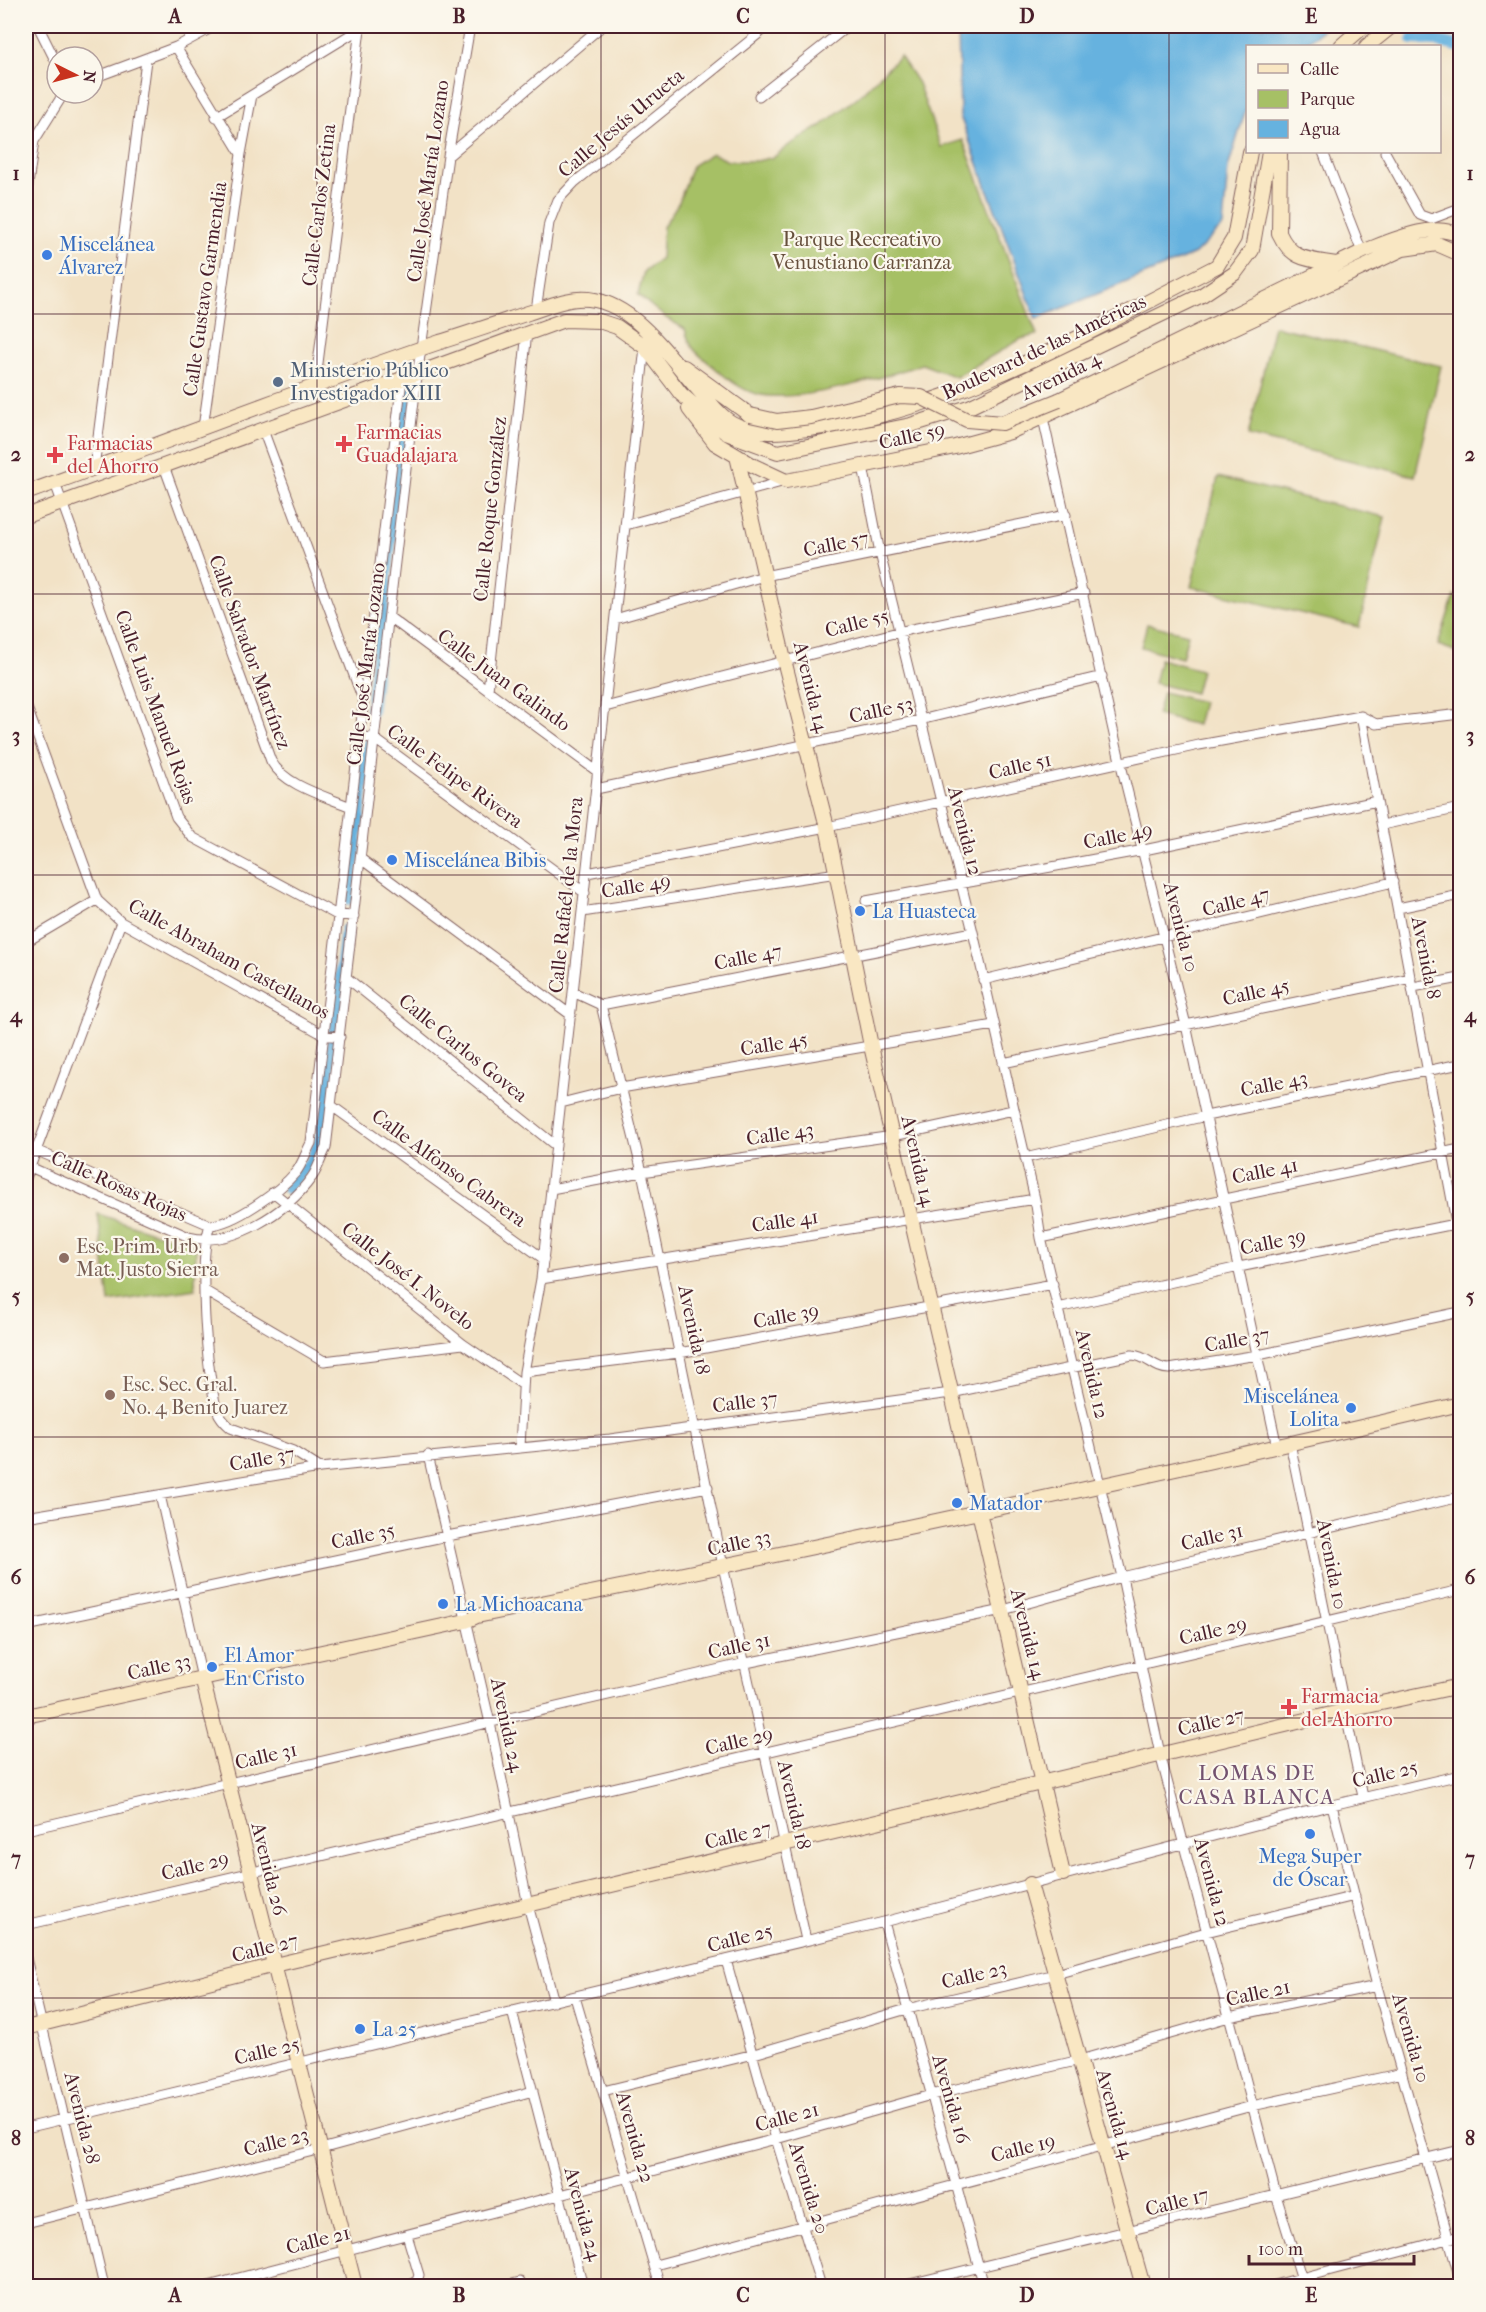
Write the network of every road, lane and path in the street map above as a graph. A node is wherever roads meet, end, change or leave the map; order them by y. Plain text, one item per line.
1 (38, 26) edge
2 (215, 26) edge
3 (446, 26) edge
4 (602, 26) edge
5 (768, 26) edge
6 (848, 26) edge
7 (1364, 26) edge
8 (363, 27) edge
9 (469, 27) edge
10 (1385, 27) edge
11 (1352, 31) edge
12 (48, 45) edge
13 (1342, 45) edge
14 (1368, 45) edge
15 (176, 47) junction
16 (146, 60) junction
17 (105, 74) edge
18 (252, 95) junction
19 (759, 96) dead end
20 (56, 105) edge
21 (216, 117) junction
22 (1250, 153) edge
23 (1269, 153) edge
24 (1280, 153) edge
25 (1323, 153) edge
26 (1386, 153) edge
27 (241, 154) junction
28 (448, 156) junction
29 (26, 199) edge
30 (1461, 208) edge
31 (1461, 236) edge
32 (1362, 252) junction
33 (1461, 254) edge
34 (1336, 264) junction
35 (536, 310) junction
36 (527, 332) junction
37 (645, 347) junction
38 (422, 348) junction
39 (405, 354) junction
40 (674, 364) junction
41 (419, 372) junction
42 (402, 378) junction
43 (315, 387) junction
44 (681, 394) junction
45 (1043, 418) junction
46 (203, 428) junction
47 (263, 429) junction
48 (737, 456) junction
49 (164, 466) junction
50 (863, 466) junction
51 (94, 468) junction
52 (786, 481) junction
53 (55, 483) junction
54 (745, 490) junction
55 (26, 493) edge
56 (62, 503) junction
57 (1066, 515) junction
58 (26, 516) edge
59 (626, 525) junction
60 (880, 553) junction
61 (764, 576) junction
62 (1084, 593) junction
63 (389, 617) junction
64 (615, 619) junction
65 (898, 632) junction
66 (784, 660) junction
67 (1102, 675) junction
68 (488, 690) junction
69 (363, 701) junction
70 (26, 705) edge
71 (605, 707) junction
72 (1461, 714) edge
73 (1361, 717) junction
74 (920, 720) junction
75 (360, 736) junction
76 (375, 739) junction
77 (806, 745) junction
78 (1120, 761) junction
79 (598, 772) junction
80 (596, 789) junction
81 (1377, 801) junction
82 (939, 803) junction
83 (351, 807) junction
84 (1461, 808) edge
85 (1382, 825) junction
86 (827, 827) junction
87 (1144, 850) junction
88 (361, 859) junction
89 (587, 873) junction
90 (837, 873) junction
91 (1393, 882) junction
92 (960, 885) junction
93 (585, 893) junction
94 (1461, 895) edge
95 (98, 900) junction
96 (866, 901) dead end
97 (1398, 908) junction
98 (582, 912) junction
99 (337, 915) junction
100 (354, 916) junction
101 (121, 922) junction
102 (973, 932) junction
103 (1165, 938) junction
104 (26, 942) edge
105 (852, 955) junction
106 (347, 978) junction
107 (1461, 978) edge
108 (983, 980) junction
109 (1412, 982) junction
110 (573, 992) junction
111 (601, 1005) junction
112 (571, 1015) junction
113 (994, 1025) junction
114 (1186, 1025) junction
115 (332, 1036) junction
116 (871, 1046) junction
117 (1003, 1063) junction
118 (1461, 1064) edge
119 (1429, 1071) junction
120 (621, 1088) junction
121 (561, 1102) junction
122 (332, 1106) junction
123 (1013, 1110) junction
124 (1206, 1116) junction
125 (893, 1136) junction
126 (556, 1146) junction
127 (30, 1147) edge
128 (1461, 1149) edge
129 (1445, 1153) junction
130 (26, 1158) edge
131 (1025, 1158) junction
132 (30, 1167) junction
133 (642, 1172) junction
134 (26, 1178) edge
135 (551, 1189) junction
136 (273, 1192) junction
137 (1222, 1198) junction
138 (1035, 1199) junction
139 (287, 1203) junction
140 (912, 1221) junction
141 (1459, 1223) edge
142 (210, 1225) junction
143 (1041, 1238) junction
144 (204, 1241) junction
145 (1461, 1243) edge
146 (661, 1258) junction
147 (544, 1259) junction
148 (1239, 1267) junction
149 (541, 1279) junction
150 (1053, 1284) junction
151 (205, 1291) junction
152 (932, 1308) junction
153 (1058, 1308) junction
154 (1461, 1312) edge
155 (463, 1344) junction
156 (679, 1353) junction
157 (1258, 1355) junction
158 (1071, 1366) junction
159 (524, 1372) junction
160 (523, 1385) junction
161 (951, 1393) junction
162 (1461, 1404) edge
163 (696, 1426) junction
164 (1283, 1445) junction
165 (520, 1447) junction
166 (428, 1455) junction
167 (320, 1468) junction
168 (1098, 1484) junction
169 (708, 1487) junction
170 (160, 1495) junction
171 (1461, 1497) edge
172 (978, 1511) junction
173 (26, 1517) edge
174 (1307, 1534) junction
175 (447, 1536) junction
176 (723, 1566) junction
177 (1122, 1577) junction
178 (1461, 1590) edge
179 (183, 1592) junction
180 (1003, 1610) junction
181 (466, 1621) junction
182 (1325, 1623) junction
183 (26, 1626) edge
184 (746, 1663) junction
185 (1140, 1666) junction
186 (202, 1678) junction
187 (1461, 1686) edge
188 (1023, 1694) junction
189 (1344, 1711) junction
190 (26, 1716) edge
191 (490, 1723) junction
192 (764, 1754) junction
193 (1160, 1755) junction
194 (1461, 1775) edge
195 (227, 1783) junction
196 (1041, 1783) junction
197 (1363, 1797) junction
198 (1332, 1805) junction
199 (506, 1812) junction
200 (26, 1830) edge
201 (1183, 1843) junction
202 (784, 1844) junction
203 (249, 1871) junction
204 (1063, 1874) junction
205 (1030, 1884) junction
206 (1355, 1896) junction
207 (528, 1905) junction
208 (884, 1922) junction
209 (26, 1925) edge
210 (1206, 1932) junction
211 (806, 1940) junction
212 (26, 1958) edge
213 (726, 1960) junction
214 (273, 1965) junction
215 (1056, 1974) junction
216 (1377, 1986) junction
217 (575, 1997) junction
218 (554, 2002) junction
219 (907, 2009) junction
220 (512, 2012) junction
221 (1229, 2017) junction
222 (41, 2024) junction
223 (26, 2028) edge
224 (753, 2054) junction
225 (1080, 2060) junction
226 (298, 2062) junction
227 (1402, 2073) junction
228 (533, 2091) junction
229 (603, 2091) junction
230 (931, 2095) junction
231 (1252, 2106) junction
232 (64, 2118) junction
233 (26, 2128) edge
234 (776, 2139) junction
235 (1104, 2146) junction
236 (321, 2149) junction
237 (1461, 2150) edge
238 (1426, 2159) junction
239 (627, 2177) junction
240 (955, 2183) junction
241 (558, 2195) junction
242 (1276, 2195) junction
243 (86, 2207) junction
244 (26, 2223) edge
245 (802, 2228) junction
246 (1128, 2232) junction
247 (407, 2235) junction
248 (1461, 2236) edge
249 (1448, 2238) junction
250 (346, 2252) junction
251 (655, 2265) junction
252 (978, 2267) junction
253 (1461, 2279) edge
254 (520, 2282) dead end
255 (1303, 2282) edge
256 (104, 2286) edge
257 (208, 2286) edge
258 (355, 2286) edge
259 (407, 2286) edge
260 (504, 2286) edge
261 (583, 2286) edge
262 (660, 2286) edge
263 (821, 2286) edge
264 (901, 2286) edge
265 (984, 2286) edge
266 (1143, 2286) edge
267 (1271, 2286) edge

1 - 12 street
2 - 15 street
3 - 9 street
4 - 28 street
5 - 35 street, Calle Jesús Urueta
6 - 19 street
7 - 11 main road
8 - 18 street
8 - 43 street, Calle Carlos Zetina
9 - 28 street, Calle José María Lozano
10 - 14 main road
11 - 13 main road
15 - 16 street
15 - 21 street
16 - 17 street
16 - 51 street
18 - 21 street
18 - 27 street, Calle Gustavo Garmendia
20 - 29 street
21 - 27 street
22 - 40 main road, Boulevard de las Américas
23 - 44 main road, Boulevard de las Américas
24 - 34 main road
25 - 32 street
26 - 30 street
27 - 46 street, Calle Gustavo Garmendia
28 - 38 street, Calle José María Lozano
31 - 32 main road, Avenida 4
32 - 34 main road, Avenida 4
33 - 45 main road, Avenida 4
34 - 40 main road, Avenida 4, bridge
35 - 38 main road, Boulevard de las Américas
35 - 40 main road, Boulevard de las Américas
36 - 37 main road, Boulevard de las Américas
36 - 41 main road, Boulevard de las Américas
36 - 68 street, Calle Roque González
37 - 44 main road, Boulevard de las Américas
37 - 59 street, Calle Rafaél de la Mora
38 - 39 main road, Boulevard de las Américas
38 - 41 street, Calle José María Lozano
39 - 42 street, Calle José María Lozano
39 - 43 main road, Boulevard de las Américas
41 - 42 main road, Boulevard de las Américas
41 - 63 street, Calle José María Lozano
42 - 47 main road, Boulevard de las Américas
42 - 69 street, Calle José María Lozano
43 - 46 main road, Boulevard de las Américas
44 - 48 main road
45 - 50 main road, Calle 59
45 - 57 street, Avenida 10
46 - 51 main road, Boulevard de las Américas
47 - 49 main road, Boulevard de las Américas
47 - 69 street
48 - 52 main road
48 - 54 main road, Avenida 14
49 - 56 main road, Boulevard de las Américas
49 - 83 street, Calle Salvador Martínez
50 - 52 main road, Calle 59
50 - 60 street, Avenida 12
51 - 53 main road, Boulevard de las Américas
52 - 54 street, Calle 59
53 - 55 main road, Boulevard de las Américas
53 - 56 street, Calle Luis Manuel Rojas
54 - 59 street, Calle 59
54 - 61 main road, Avenida 14
56 - 58 main road, Boulevard de las Américas
56 - 99 street, Calle Luis Manuel Rojas
57 - 60 street, Calle 57
57 - 62 street, Avenida 10
59 - 64 street, Calle Rafaél de la Mora
60 - 61 street, Calle 57
60 - 65 street, Avenida 12
61 - 64 street, Calle 57
61 - 66 main road, Avenida 14
62 - 65 street, Calle 55
62 - 67 street, Avenida 10
63 - 68 street, Calle Juan Galindo
63 - 76 street, Calle José María Lozano
64 - 71 street, Calle Rafaél de la Mora
65 - 66 street, Calle 55
65 - 74 street, Avenida 12
66 - 71 street, Calle 55
66 - 77 main road, Avenida 14
67 - 74 street, Calle 53
67 - 78 street, Avenida 10
68 - 79 street, Calle Juan Galindo
69 - 75 street, Calle José María Lozano
70 - 95 street, Calle Abraham Castellanos
71 - 79 street, Calle Rafaél de la Mora
72 - 73 street, Calle 51
73 - 78 street, Calle 51
73 - 81 street, Avenida 8
74 - 77 street, Calle 53
74 - 82 street, Avenida 12
75 - 76 street, Calle Felipe Rivera
75 - 83 street, Calle José María Lozano
76 - 88 street, Calle José María Lozano
76 - 93 street, Calle Felipe Rivera
77 - 80 street, Calle 53
77 - 86 main road, Avenida 14
78 - 82 street, Calle 51
78 - 87 street, Avenida 10
79 - 80 street, Calle Rafaél de la Mora
80 - 89 street, Calle Rafaél de la Mora
81 - 85 street, Avenida 8
81 - 87 street, Calle 49
82 - 86 street, Calle 51
82 - 92 street, Avenida 12
83 - 99 street, Calle José María Lozano
84 - 85 street
85 - 91 street, Avenida 8
86 - 89 street, Calle 51
86 - 90 main road, Avenida 14
87 - 92 street, Calle 49
87 - 103 street, Avenida 10
88 - 100 street, Calle José María Lozano
88 - 112 street
89 - 93 street, Calle Rafaél de la Mora
90 - 98 street, Calle 49
90 - 105 main road, Avenida 14
91 - 97 street, Avenida 8
91 - 103 street, Calle 47
92 - 96 street, Calle 49
92 - 102 street, Avenida 12
93 - 98 street, Calle Rafaél de la Mora
94 - 97 street
95 - 101 street, Calle Abraham Castellanos
95 - 104 street
97 - 109 street, Avenida 8
98 - 110 street, Calle Rafaél de la Mora
99 - 100 street, Calle Luis Manuel Rojas
99 - 115 street, Calle José María Lozano
100 - 106 street, Calle José María Lozano
101 - 115 street, Calle Abraham Castellanos
101 - 127 street
102 - 105 street, Calle 47
102 - 108 street, Avenida 12
103 - 108 street, Calle 47
103 - 114 street, Avenida 10
105 - 111 street, Calle 47
105 - 116 main road, Avenida 14
106 - 115 street, Calle José María Lozano
106 - 126 street, Calle Carlos Govea
107 - 109 street, Calle 45
108 - 113 street, Avenida 12
109 - 114 street, Calle 45
109 - 119 street, Avenida 8
110 - 111 street
110 - 112 street, Calle Rafaél de la Mora
111 - 120 street, Avenida 18
112 - 121 street, Calle Rafaél de la Mora
113 - 116 street, Calle 45
113 - 117 street, Avenida 12
114 - 117 street, Calle 45
114 - 124 street, Avenida 10
115 - 122 street, Calle José María Lozano
115 - 136 street, Calle José María Lozano
116 - 120 street, Calle 45
116 - 125 main road, Avenida 14
117 - 123 street, Avenida 12
118 - 119 street, Calle 43
119 - 124 street, Calle 43
119 - 129 street, Avenida 8
120 - 121 street, Calle 45
120 - 133 street, Avenida 18
121 - 126 street, Calle Rafaél de la Mora
122 - 139 street, Calle José María Lozano
122 - 147 street, Calle Alfonso Cabrera
123 - 125 street, Calle 43
123 - 131 street, Avenida 12
124 - 131 street, Calle 43
124 - 137 street, Avenida 10
125 - 133 street, Calle 43
125 - 140 main road, Avenida 14
126 - 135 street, Calle Rafaél de la Mora
127 - 132 street
127 - 142 street, Calle Rosas Rojas
128 - 129 street, Calle 41
129 - 137 street, Calle 41
129 - 141 street, Avenida 8
130 - 132 street
131 - 138 street, Avenida 12
132 - 134 street, Calle Rosas Rojas
132 - 144 street, Calle Rosas Rojas
133 - 135 street, Calle 43
133 - 146 street, Avenida 18
135 - 147 street, Calle Rafaél de la Mora
136 - 139 street, Calle José I. Novelo
136 - 142 street, Calle José María Lozano
137 - 143 street, Calle 41
137 - 148 street, Avenida 10
138 - 140 street, Calle 41
138 - 143 street, Avenida 12
139 - 144 street, Calle José María Lozano
139 - 155 street, Calle José I. Novelo
140 - 146 street, Calle 41
140 - 152 main road, Avenida 14
141 - 145 street, Avenida 8
141 - 148 street, Calle 39
142 - 144 street
143 - 150 street, Avenida 12
144 - 151 street
146 - 149 street, Calle 41
146 - 156 street, Avenida 18
147 - 149 street, Calle Rafaél de la Mora
148 - 153 street, Calle 39
148 - 157 street, Avenida 10
149 - 159 street, Calle Rafaél de la Mora
150 - 152 street, Calle 39
150 - 153 street, Avenida 12
151 - 155 street
151 - 167 street
152 - 156 street, Calle 39
152 - 161 main road, Avenida 14
153 - 158 street, Avenida 12
154 - 157 street, Calle 37
155 - 160 street, Calle José I. Novelo
156 - 159 street, Calle 39
156 - 163 street, Avenida 18
157 - 158 street, Calle 37
157 - 164 street, Avenida 10
158 - 161 street, Calle 37
158 - 168 street, Avenida 12
159 - 160 street, Calle Rafaél de la Mora
160 - 165 street, Calle Rafaél de la Mora
161 - 163 street, Calle 37
161 - 172 main road, Avenida 14
162 - 164 main road, Calle 33
163 - 165 street, Calle 37
163 - 169 street, Avenida 18
164 - 168 main road, Calle 33
164 - 174 street, Avenida 10
165 - 166 street, Calle 37
166 - 167 street, Calle 37
166 - 175 street, Avenida 24
167 - 170 street, Calle 37
168 - 172 main road, Calle 33
168 - 177 street, Avenida 12
169 - 175 street, Calle 35
169 - 176 street, Avenida 18
170 - 173 street, Calle 37
170 - 179 street, Avenida 26
171 - 174 street, Calle 31
172 - 176 main road, Calle 33
172 - 180 main road, Avenida 14
174 - 177 street, Calle 31
174 - 182 street, Avenida 10
175 - 179 street, Calle 35
175 - 181 street, Avenida 24
176 - 181 main road, Calle 33
176 - 184 street, Avenida 18
177 - 180 street, Calle 31
177 - 185 street, Avenida 12
178 - 182 street, Calle 29
179 - 183 street, Calle 35
179 - 186 street, Avenida 26
180 - 184 street, Calle 31
180 - 188 main road, Avenida 14
181 - 186 main road, Calle 33
181 - 191 street, Avenida 24
182 - 185 street, Calle 29
182 - 189 street, Avenida 10
184 - 191 street, Calle 31
184 - 192 street, Avenida 18
185 - 188 street, Calle 29
185 - 193 street, Avenida 12
186 - 190 main road, Calle 33
186 - 195 main road, Avenida 26
187 - 189 main road, Calle 27
188 - 192 street, Calle 29
188 - 196 main road, Avenida 14
189 - 193 main road, Calle 27
189 - 197 street, Avenida 10
191 - 195 street, Calle 31
191 - 199 street, Avenida 24
192 - 199 street, Calle 29
192 - 202 street, Avenida 18
193 - 196 main road, Calle 27
193 - 201 street, Avenida 12
194 - 197 street, Calle 25
195 - 200 street, Calle 31
195 - 203 main road, Avenida 26
196 - 202 main road, Calle 27
196 - 204 main road, Avenida 14
197 - 198 street, Calle 25
198 - 201 street, Calle 25
198 - 206 street, Avenida 10
199 - 203 street, Calle 29
199 - 207 street, Avenida 24
201 - 204 street, Calle 25
201 - 210 street, Avenida 12
202 - 207 main road, Calle 27
202 - 211 street, Avenida 18
203 - 209 street, Calle 29
203 - 214 main road, Avenida 26
204 - 205 street, Calle 25
205 - 208 street, Calle 25
205 - 215 main road, Avenida 14
206 - 210 street, Calle 23
206 - 216 street, Avenida 10
207 - 214 main road, Calle 27
207 - 218 street, Avenida 24
208 - 211 street, Calle 25
208 - 219 street, Avenida 16
210 - 215 street, Calle 23
210 - 221 street, Avenida 12
211 - 213 street, Calle 25
212 - 222 street, Avenida 28
213 - 217 street, Calle 25
213 - 224 street, Avenida 20
214 - 222 main road, Calle 27
214 - 226 main road, Avenida 26
215 - 219 street, Calle 23
215 - 225 main road, Avenida 14
216 - 221 street, Calle 21
216 - 227 street, Avenida 10
217 - 218 street, Calle 25
217 - 229 street, Avenida 22
218 - 220 street, Calle 25
219 - 224 street, Calle 23
219 - 230 street, Avenida 16
220 - 226 street, Calle 25
220 - 228 street, Avenida 24
221 - 225 street, Calle 21
221 - 231 street, Avenida 12
222 - 223 main road, Calle 27
222 - 232 street, Avenida 28
224 - 229 street, Calle 23
224 - 234 street, Avenida 20
225 - 230 street, Calle 21
225 - 235 main road, Avenida 14
226 - 232 street, Calle 25
226 - 236 main road, Avenida 26
227 - 231 street, Calle 19
227 - 238 street, Avenida 10
228 - 236 street, Calle 23
228 - 241 street, Avenida 24
229 - 239 street, Avenida 22
230 - 234 street, Calle 21
230 - 240 street, Avenida 16
231 - 235 street, Calle 19
231 - 242 street, Avenida 12
232 - 233 street, Calle 25
232 - 243 street, Avenida 28
234 - 239 street, Calle 21
234 - 245 street, Avenida 20
235 - 240 street, Calle 19
235 - 246 main road, Avenida 14
236 - 243 street, Calle 23
236 - 250 main road, Avenida 26
237 - 238 street, Calle 17
238 - 242 street, Calle 17
238 - 249 street, Avenida 10
239 - 241 street, Calle 21
239 - 251 street, Avenida 22
240 - 245 street, Calle 19
240 - 252 street, Avenida 16
241 - 247 street, Calle 21
241 - 261 street, Avenida 24
242 - 246 street, Calle 17
242 - 255 street, Avenida 12
243 - 244 street, Calle 23
243 - 256 street, Avenida 28
245 - 251 street, Calle 19
245 - 263 street, Avenida 20
246 - 252 street, Calle 17
246 - 266 main road, Avenida 14
247 - 250 street, Calle 21
247 - 259 street
248 - 249 street
249 - 253 street, Avenida 10
249 - 255 street
250 - 257 street, Calle 21
250 - 258 main road, Avenida 26
251 - 262 street, Avenida 22
252 - 264 street, Calle 17
252 - 265 street, Avenida 16
254 - 260 street
255 - 267 street

